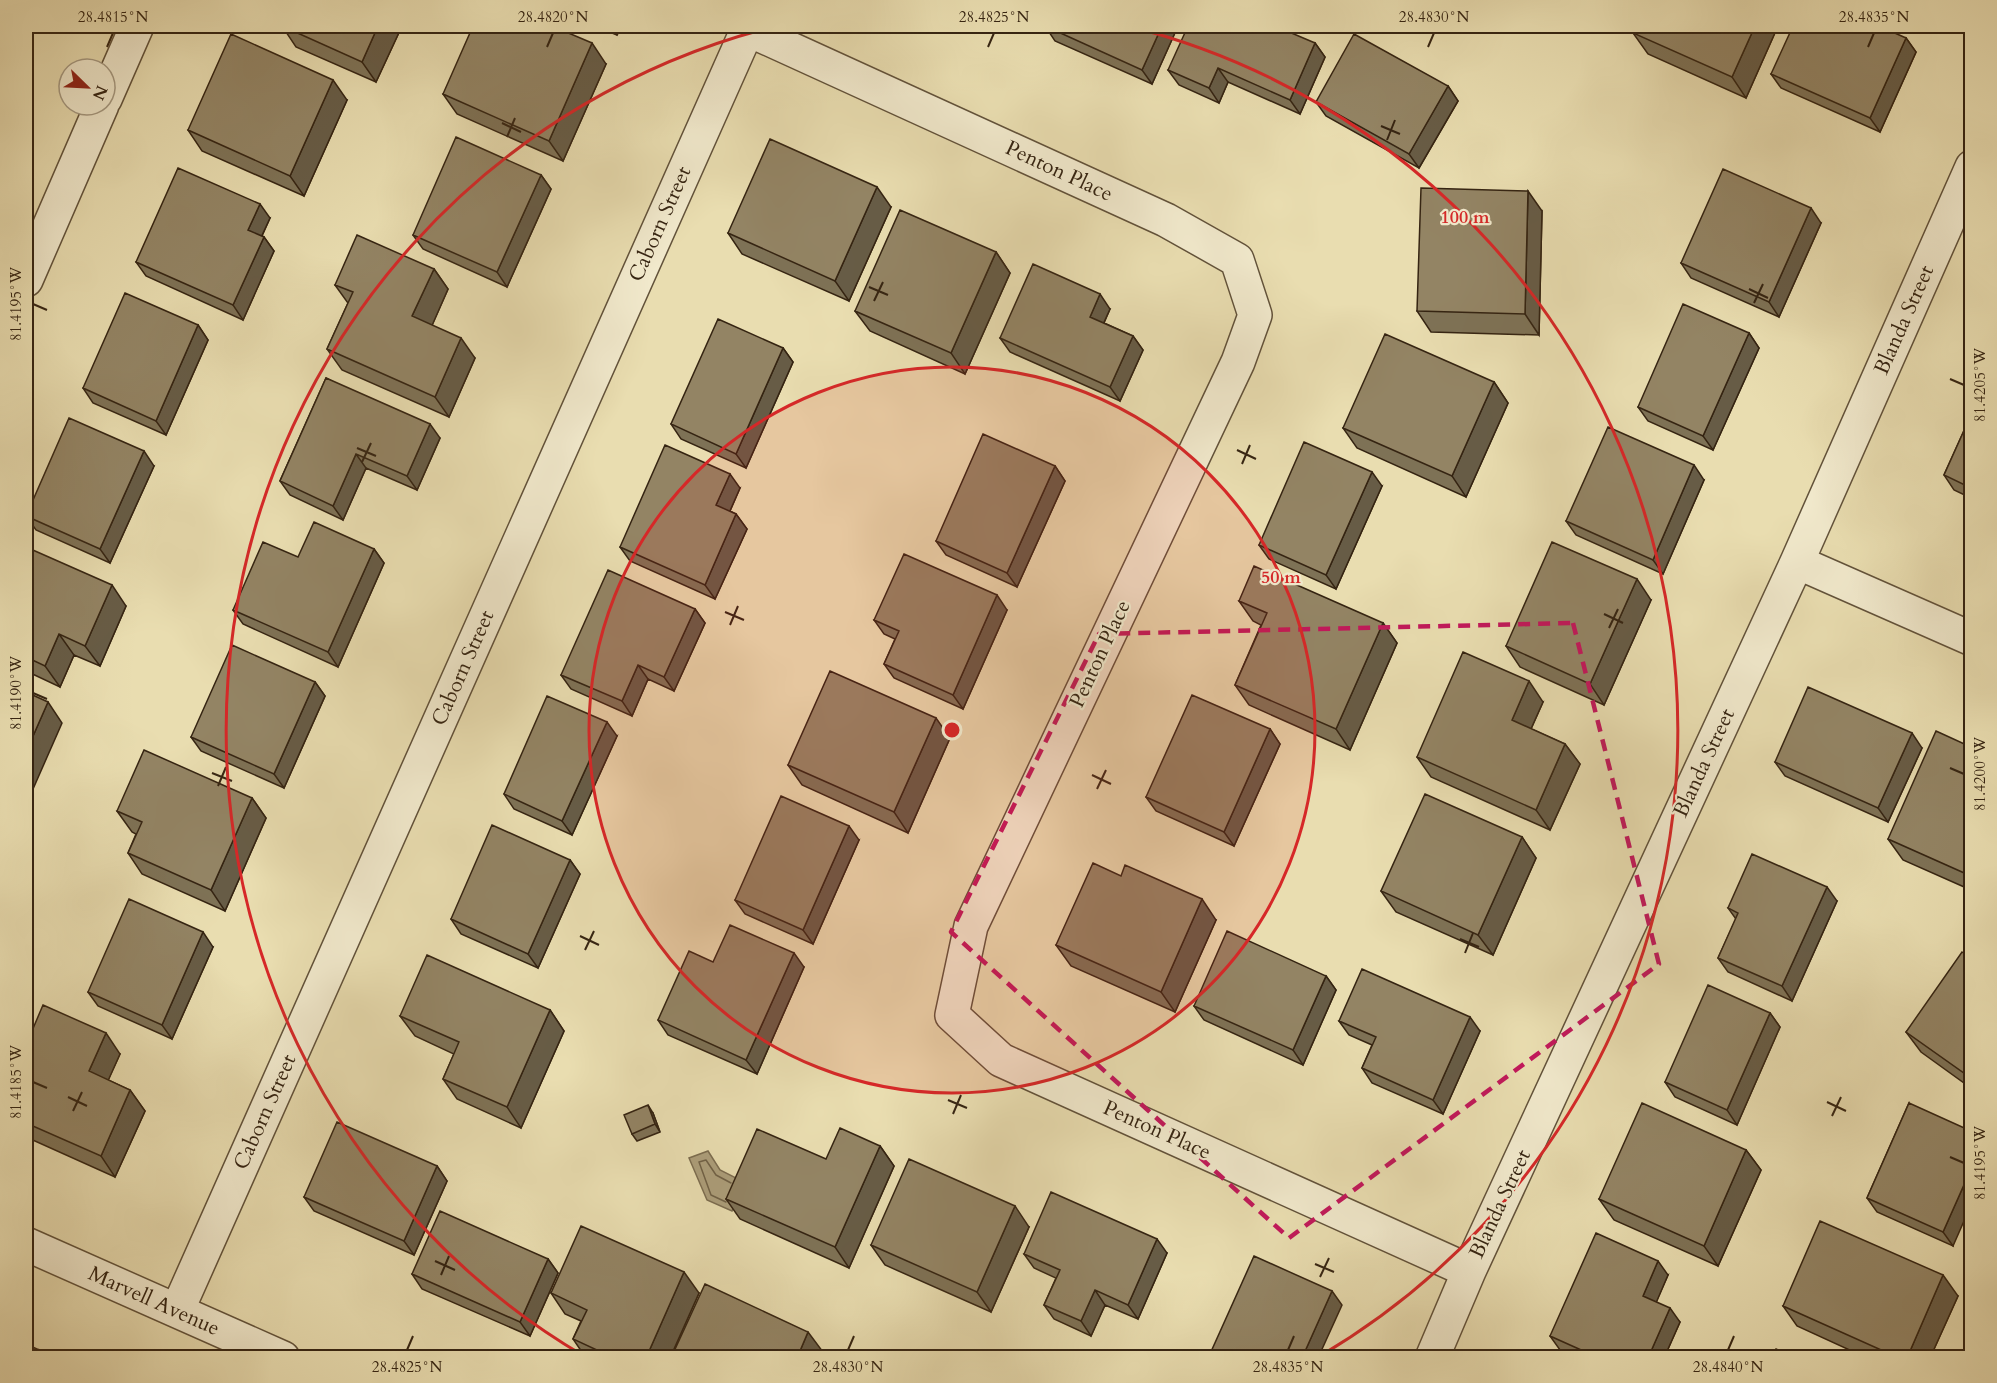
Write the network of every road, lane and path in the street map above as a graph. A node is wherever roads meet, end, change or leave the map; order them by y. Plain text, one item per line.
1 (137, 26) edge
2 (748, 27) edge
3 (117, 72) edge
4 (97, 117) edge
5 (1971, 167) edge
6 (26, 280) edge
7 (1797, 562) junction
8 (1971, 639) edge
9 (26, 1244) edge
10 (1469, 1271) junction
11 (177, 1311) junction
12 (283, 1358) edge
13 (1432, 1358) edge

1 - 3 street
2 - 10 street, Penton Place
2 - 11 street, Caborn Street
4 - 6 street
5 - 7 street, Blanda Street
7 - 8 street
7 - 10 street, Blanda Street
9 - 11 street, Marvell Avenue
10 - 13 street, Blanda Street
11 - 12 street, Marvell Avenue

